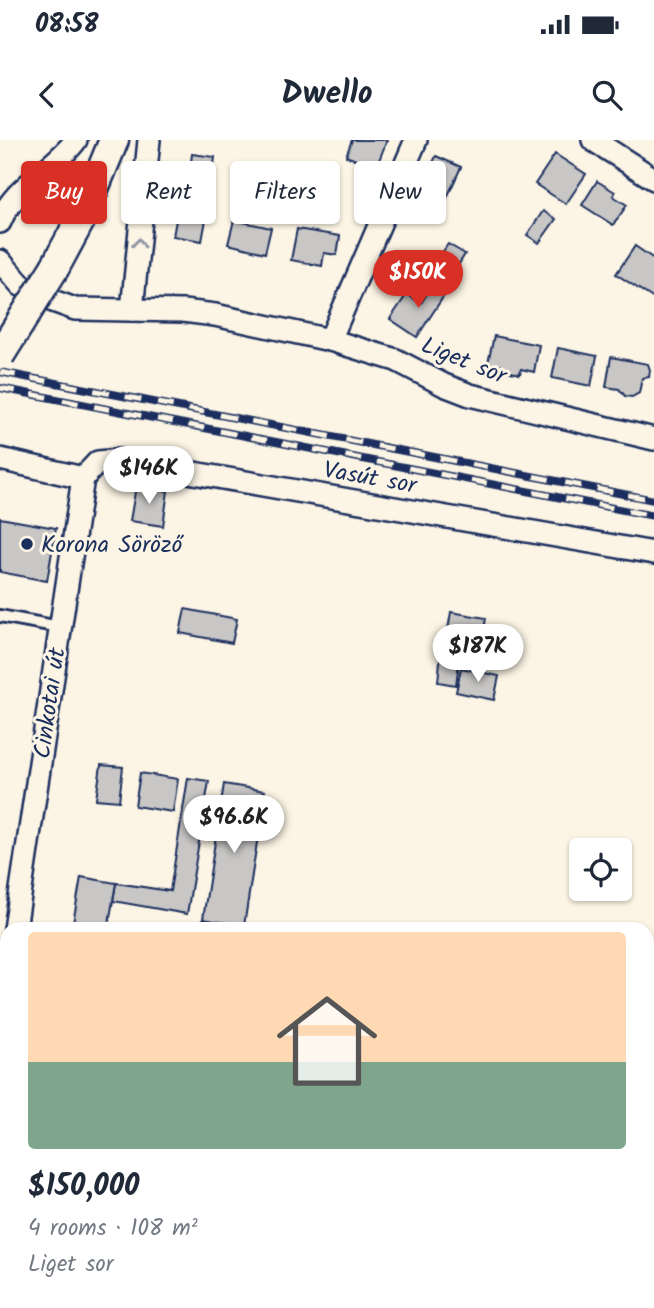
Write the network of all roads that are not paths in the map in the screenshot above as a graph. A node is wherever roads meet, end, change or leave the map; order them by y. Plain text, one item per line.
1 (76, 140) edge
2 (114, 140) edge
3 (149, 140) edge
4 (416, 140) edge
5 (593, 140) edge
6 (654, 179) edge
7 (0, 222) edge
8 (0, 261) edge
9 (132, 310) junction
10 (330, 340) junction
11 (0, 355) edge
12 (654, 439) edge
13 (0, 460) edge
14 (83, 478) junction
15 (654, 553) edge
16 (0, 616) edge
17 (60, 627) junction
18 (16, 922) edge

1 - 7 street
2 - 11 main road, bridge
9 -> 3 street
4 - 10 street
5 - 6 street
8 - 9 street, Liget sor
9 - 10 street, Liget sor
10 - 12 street, Liget sor
13 - 14 street
14 - 15 street, Vasút sor
14 - 17 street, Cinkotai út
16 - 17 lane
17 - 18 street, Cinkotai út

